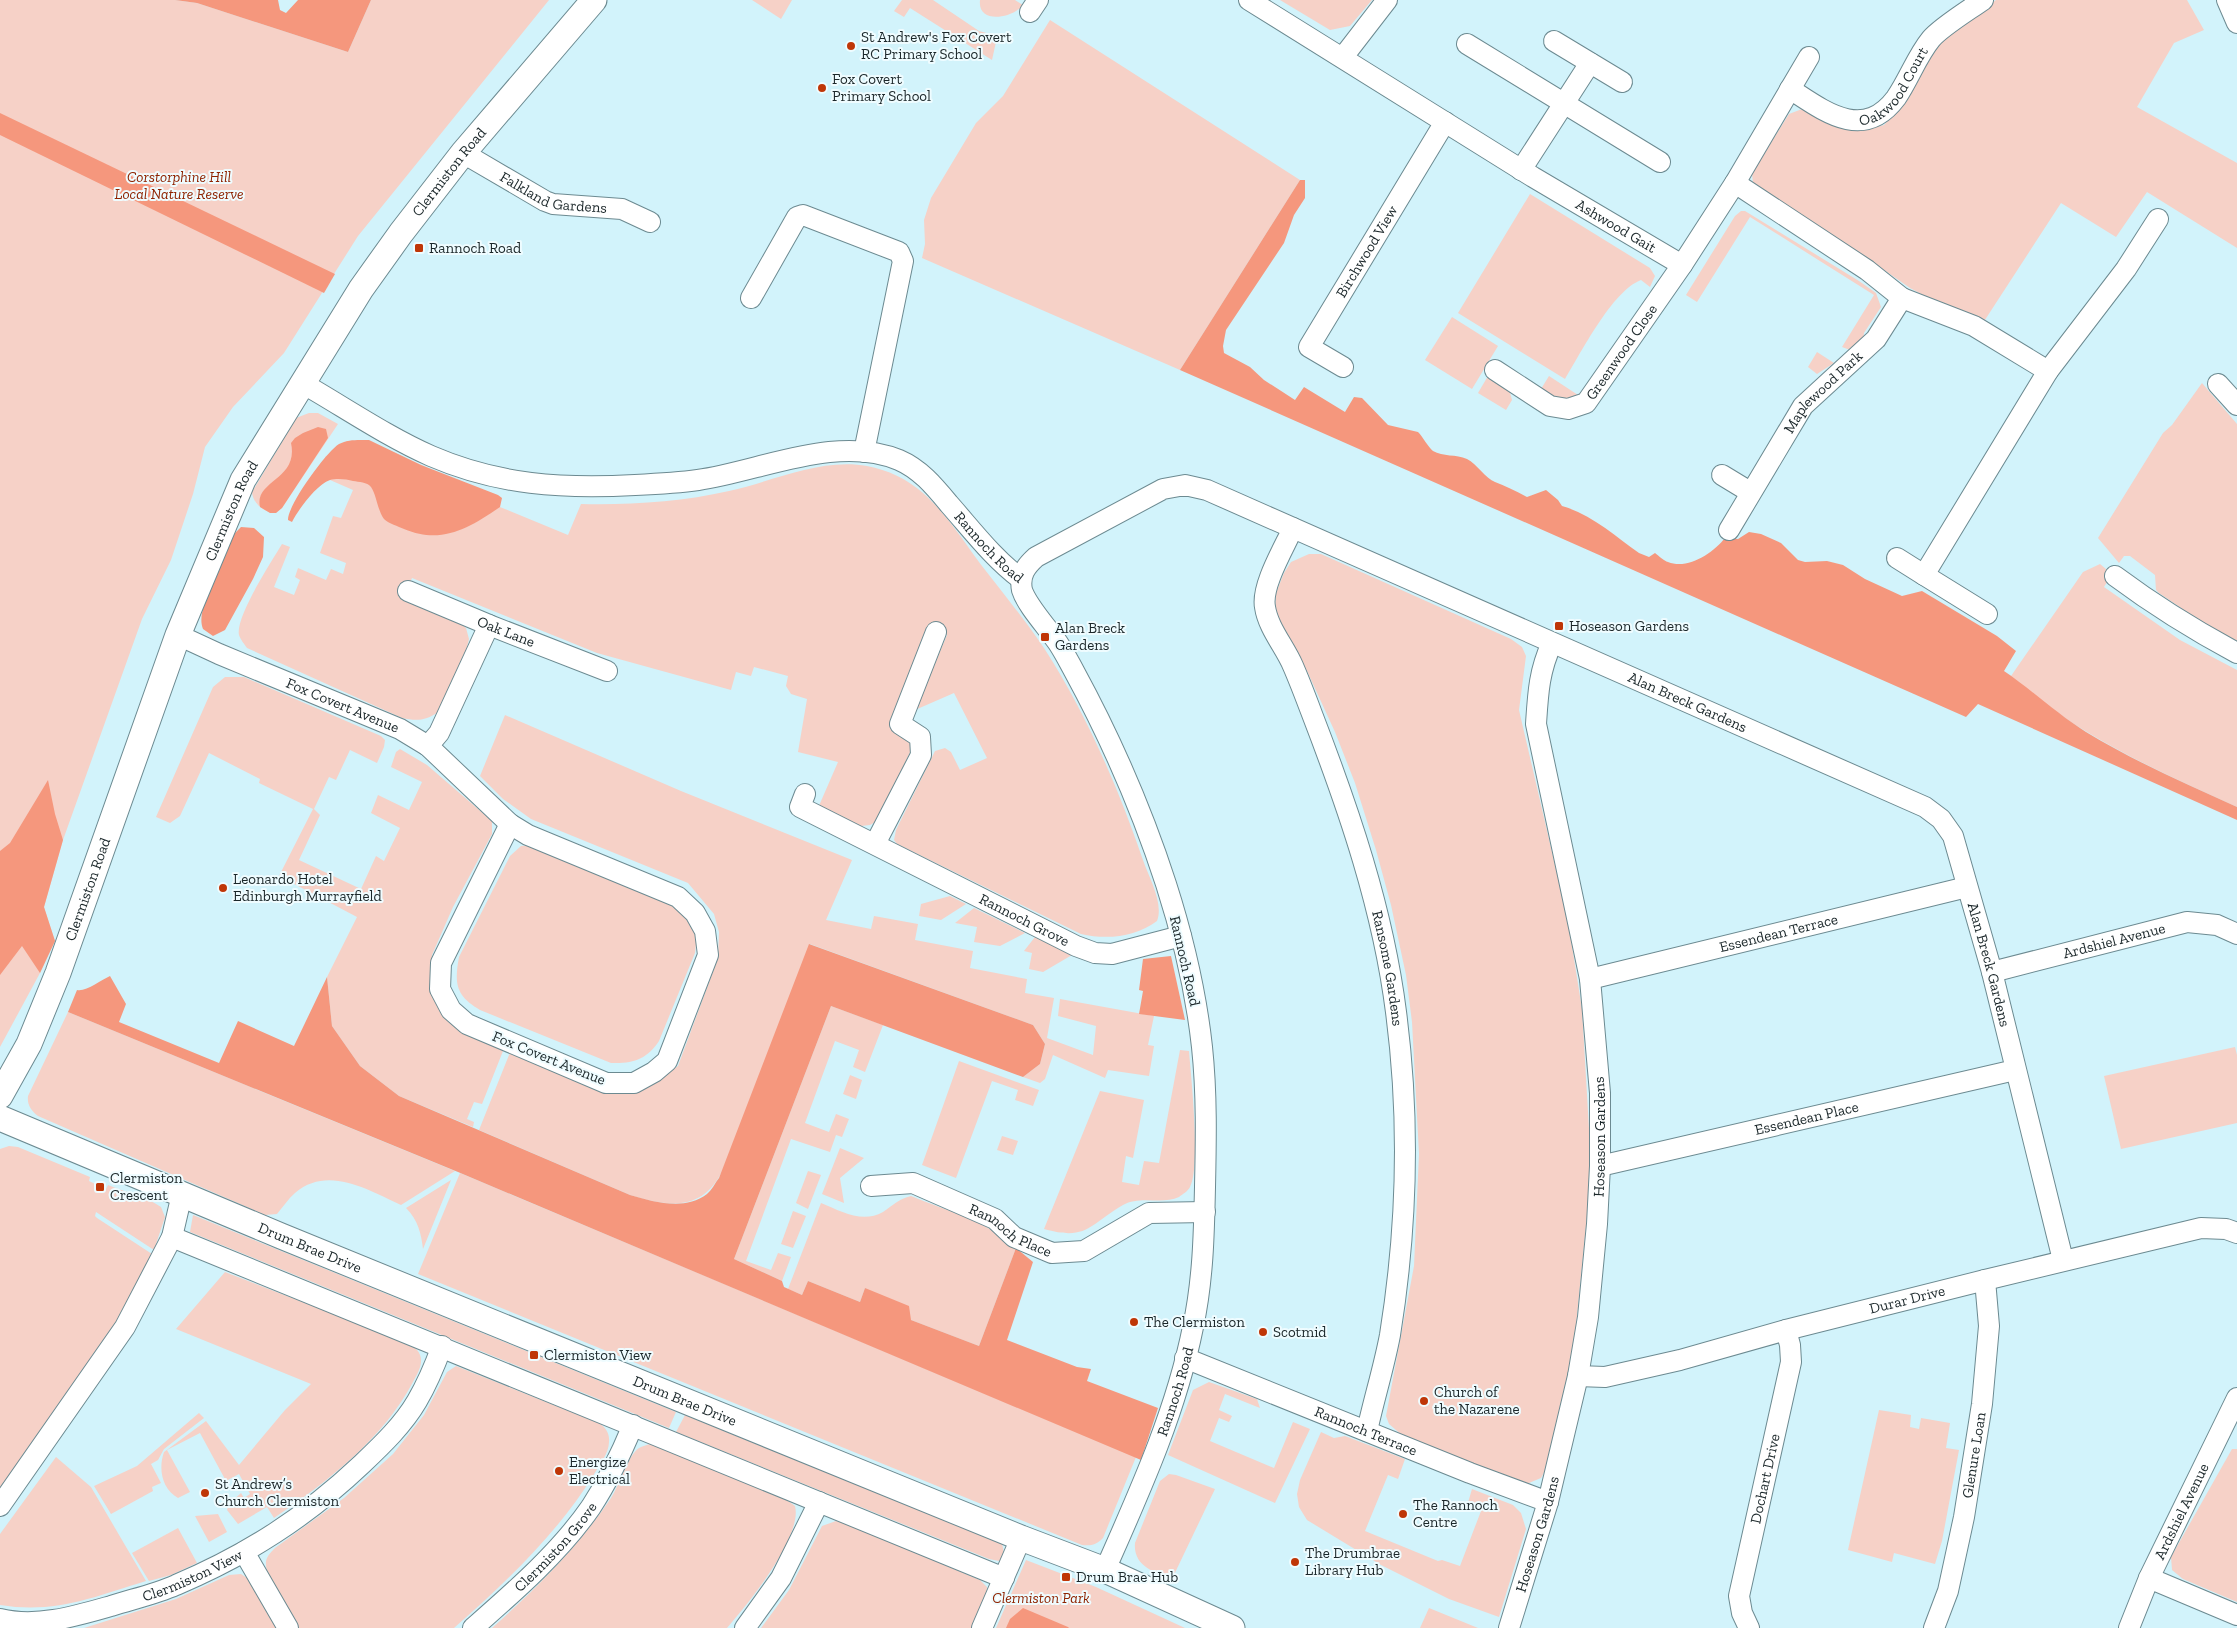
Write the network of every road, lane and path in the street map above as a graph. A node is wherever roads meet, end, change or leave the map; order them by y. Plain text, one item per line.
1 (594, 0) edge
2 (1249, 0) edge
3 (1387, 0) edge
4 (1983, 0) edge
5 (2227, 0) edge
6 (2237, 23) edge
7 (1554, 41) dead end
8 (1467, 44) dead end
9 (1342, 57) junction
10 (1809, 57) dead end
11 (1590, 63) junction
12 (1622, 82) dead end
13 (1790, 89) junction
14 (1563, 104) junction
15 (1445, 122) junction
16 (463, 153) junction
17 (1660, 162) dead end
18 (1521, 170) junction
19 (1735, 183) junction
20 (2158, 219) dead end
21 (650, 222) dead end
22 (1682, 265) junction
23 (751, 298) dead end
24 (1902, 298) junction
25 (1343, 367) dead end
26 (1495, 370) dead end
27 (2048, 371) junction
28 (302, 382) junction
29 (864, 452) junction
30 (1722, 475) dead end
31 (1750, 492) junction
32 (1293, 528) junction
33 (1729, 530) dead end
34 (1896, 558) dead end
35 (1924, 575) junction
36 (1021, 579) junction
37 (2129, 579) dead end
38 (408, 590) dead end
39 (1987, 614) dead end
40 (489, 625) junction
41 (936, 632) dead end
42 (178, 635) junction
43 (1552, 643) junction
44 (2237, 654) edge
45 (607, 671) dead end
46 (428, 746) junction
47 (805, 794) dead end
48 (510, 824) junction
49 (875, 844) junction
50 (1967, 887) junction
51 (2237, 934) edge
52 (1181, 936) junction
53 (1992, 972) junction
54 (1590, 979) junction
55 (2015, 1070) junction
56 (0, 1096) edge
57 (0, 1118) edge
58 (1600, 1166) junction
59 (871, 1186) dead end
60 (182, 1194) junction
61 (1205, 1212) junction
62 (2237, 1233) edge
63 (172, 1236) junction
64 (2063, 1260) junction
65 (1985, 1280) junction
66 (1786, 1330) junction
67 (442, 1346) junction
68 (1185, 1358) junction
69 (1578, 1376) junction
70 (2237, 1398) edge
71 (633, 1425) junction
72 (1366, 1431) junction
73 (2230, 1431) edge
74 (819, 1502) junction
75 (1548, 1502) junction
76 (0, 1506) edge
77 (1021, 1538) junction
78 (244, 1552) junction
79 (1105, 1570) junction
80 (1004, 1578) junction
81 (2149, 1578) junction
82 (2237, 1615) edge
83 (0, 1620) edge
84 (288, 1628) edge
85 (473, 1628) edge
86 (745, 1628) edge
87 (982, 1628) edge
88 (1232, 1628) edge
89 (1509, 1628) edge
90 (1748, 1628) edge
91 (1934, 1628) edge
92 (2130, 1628) edge

1 - 16 street, Clermiston Road
2 - 9 street, Ashwood Gait
3 - 9 street
4 - 13 street, Oakwood Court
5 - 6 street
7 - 11 street
8 - 14 street
9 - 15 street, Ashwood Gait
10 - 13 street
11 - 12 street
11 - 14 street
13 - 19 street
14 - 17 street
14 - 18 street
15 - 18 street, Ashwood Gait
15 - 25 street, Birchwood View
16 - 21 street, Falkland Gardens
16 - 28 street, Clermiston Road
18 - 22 street, Ashwood Gait
19 - 22 street
19 - 24 street
20 - 27 street
22 - 26 street, Greenwood Close
23 - 29 street
24 - 27 street
24 - 31 street, Maplewood Park
27 - 35 street
28 - 29 street, Rannoch Road
28 - 42 street, Clermiston Road
29 - 36 street, Rannoch Road
30 - 31 street
31 - 33 street, Maplewood Park
32 - 36 street, Alan Breck Gardens
32 - 43 street, Alan Breck Gardens
32 - 72 street, Ransome Gardens
34 - 35 street
35 - 39 street
36 - 52 street, Rannoch Road
37 - 44 street
38 - 40 street, Oak Lane
40 - 45 street, Oak Lane
40 - 46 street
41 - 49 street
42 - 46 street, Fox Covert Avenue
42 - 56 street, Clermiston Road
43 - 50 street, Alan Breck Gardens
43 - 54 street, Hoseason Gardens
46 - 48 street, Fox Covert Avenue
47 - 49 street, Rannoch Grove
48 - 48 street, Fox Covert Avenue
49 - 52 street, Rannoch Grove
50 - 53 street, Alan Breck Gardens
50 - 54 street, Essendean Terrace
51 - 53 street, Ardshiel Avenue
52 - 61 street, Rannoch Road
53 - 55 street, Alan Breck Gardens
54 - 58 street, Hoseason Gardens
55 - 58 street, Essendean Place
55 - 64 street, Alan Breck Gardens
57 - 60 street, Drum Brae Drive
58 - 69 street, Hoseason Gardens
59 - 61 street, Rannoch Place
60 - 63 street
60 - 77 street, Drum Brae Drive
61 - 68 street, Rannoch Road
62 - 64 street, Durar Drive
63 - 67 street
63 - 76 street
64 - 65 street, Durar Drive
65 - 66 street, Durar Drive
65 - 91 street, Glenure Loan
66 - 69 street, Durar Drive
66 - 90 street, Dochart Drive
67 - 71 street
67 - 78 street, Clermiston View
68 - 72 street, Rannoch Terrace
68 - 79 street, Rannoch Road
69 - 75 street, Hoseason Gardens
70 - 73 street, Ardshiel Avenue
71 - 74 street
71 - 85 street, Clermiston Grove
72 - 75 street, Rannoch Terrace
73 - 81 street, Ardshiel Avenue
74 - 80 street
74 - 86 street
75 - 89 street, Hoseason Gardens
77 - 79 street, Drum Brae Drive
77 - 80 street
78 - 83 street, Clermiston View
78 - 84 street
79 - 88 street, Drum Brae Drive
80 - 87 street
81 - 82 street
81 - 92 street, Ardshiel Avenue

